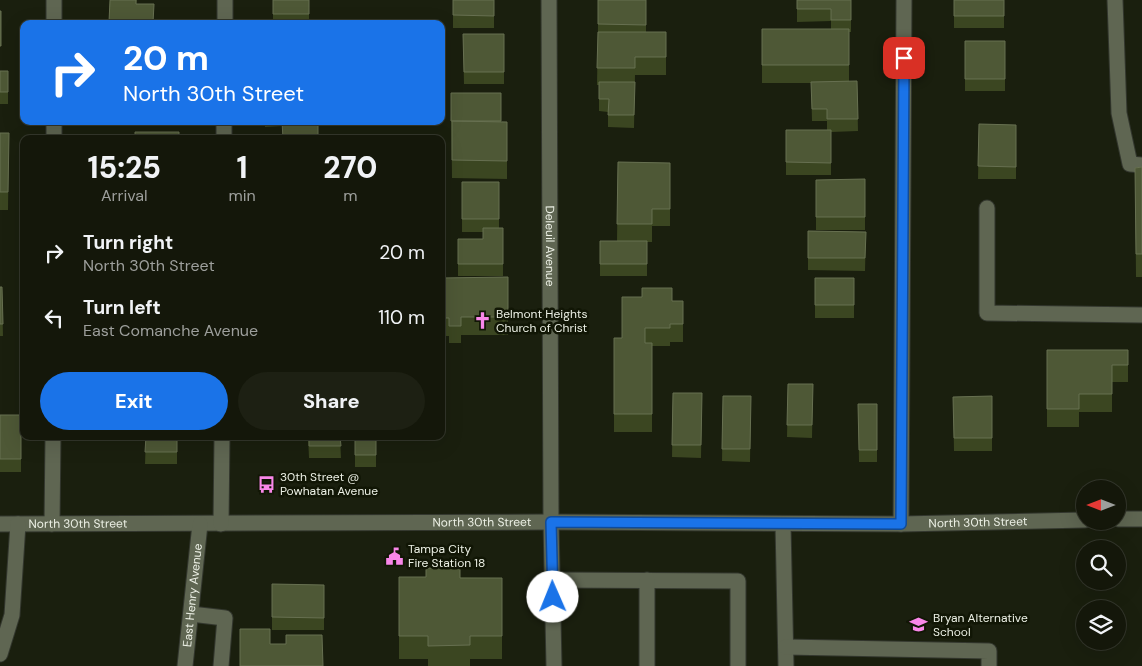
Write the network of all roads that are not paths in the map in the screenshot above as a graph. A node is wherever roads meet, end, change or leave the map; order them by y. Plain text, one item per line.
1 (54, 0) edge
2 (226, 0) edge
3 (549, 0) edge
4 (904, 0) edge
5 (1115, 0) edge
6 (54, 20) edge
7 (225, 20) edge
8 (1142, 166) edge
9 (987, 208) dead end
10 (1142, 315) edge
11 (53, 440) edge
12 (222, 440) edge
13 (1126, 519) edge
14 (1142, 519) edge
15 (1076, 520) edge
16 (551, 522) junction
17 (0, 524) edge
18 (18, 524) junction
19 (52, 524) junction
20 (200, 524) junction
21 (221, 524) junction
22 (783, 524) junction
23 (901, 524) junction
24 (553, 580) junction
25 (647, 580) junction
26 (191, 614) junction
27 (786, 646) junction
28 (0, 654) edge
29 (185, 666) edge
30 (221, 666) edge
31 (554, 666) edge
32 (647, 666) edge
33 (738, 666) edge
34 (786, 666) edge
35 (989, 666) edge

1 - 6 street
2 - 7 street
3 - 16 street, Deleuil Avenue
4 - 23 street
5 - 8 street
9 - 10 street
11 - 19 street
12 - 21 street
13 - 14 street
15 - 23 street, North 30th Street
16 - 21 street, North 30th Street
16 - 22 street, North 30th Street
16 - 24 street, Deleuil Avenue
17 - 18 street, North 30th Street
18 - 19 street, North 30th Street
18 - 28 street
19 - 20 street, North 30th Street
20 - 21 street, North 30th Street
20 - 26 street, East Henry Avenue
22 - 23 street, North 30th Street
22 - 27 street
24 - 25 street
24 - 31 street, Deleuil Avenue
25 - 32 street
25 - 33 street
26 - 29 street, East Henry Avenue
26 - 30 street
27 - 34 street
27 - 35 street

